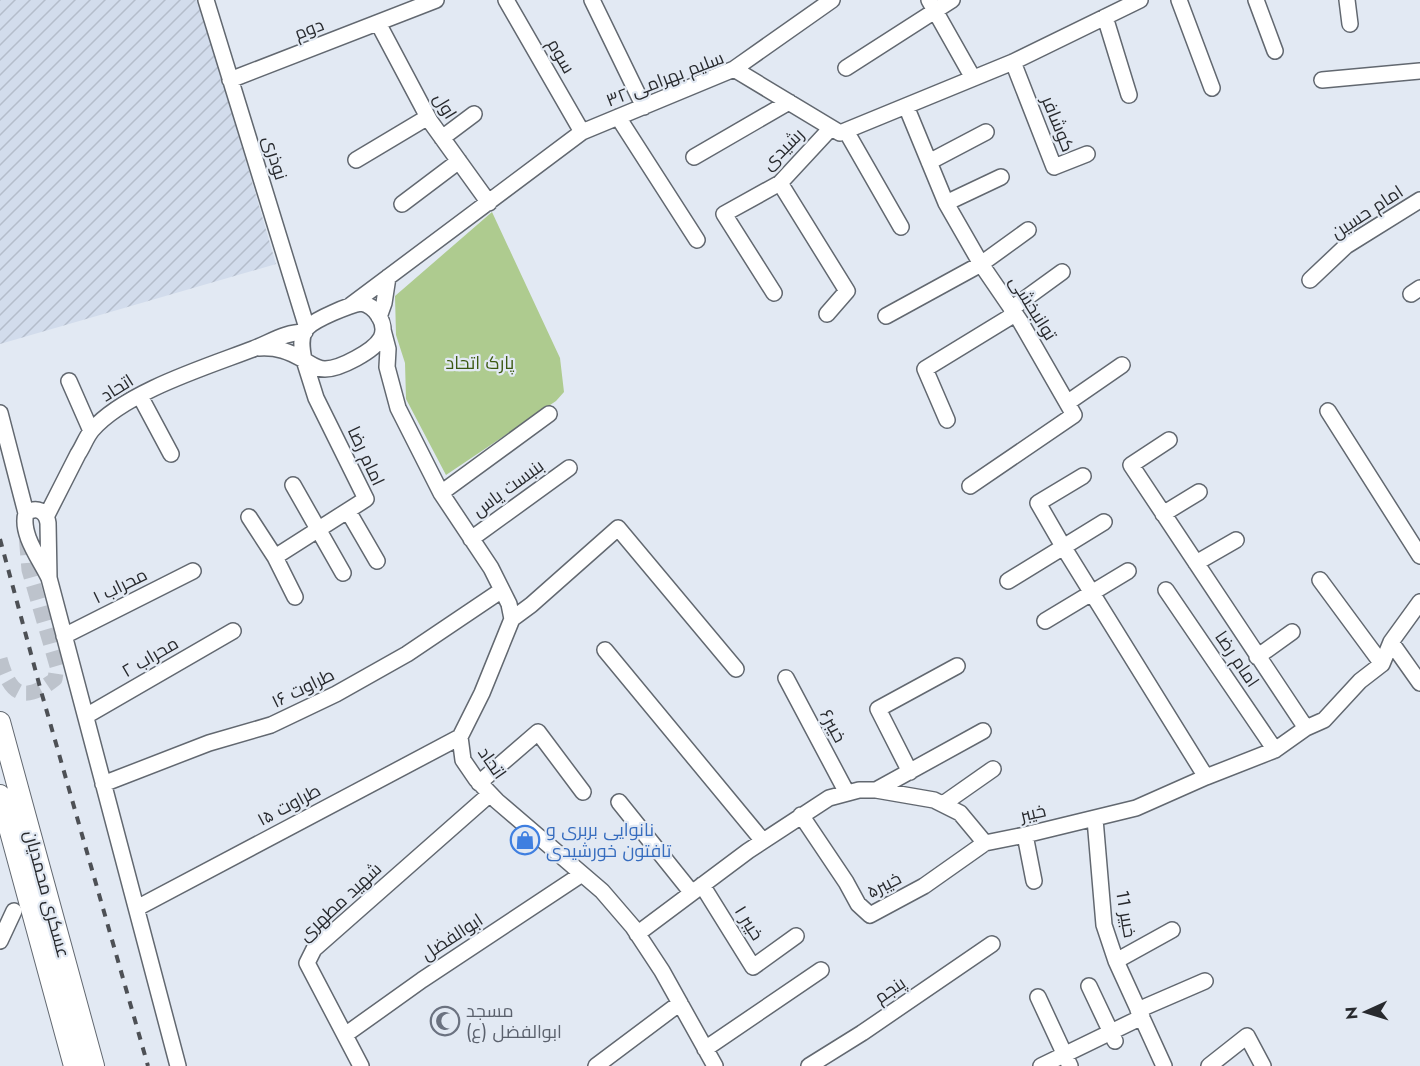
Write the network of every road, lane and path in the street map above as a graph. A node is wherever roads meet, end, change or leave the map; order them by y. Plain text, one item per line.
1 (206, 0) edge
2 (436, 0) edge
3 (506, 0) edge
4 (592, 0) edge
5 (832, 0) edge
6 (952, 0) edge
7 (1140, 0) edge
8 (1179, 0) edge
9 (1256, 0) edge
10 (1347, 0) edge
11 (932, 6) edge
12 (1105, 17) junction
13 (378, 23) junction
14 (1350, 24) dead end
15 (1275, 51) dead end
16 (1013, 62) junction
17 (846, 68) dead end
18 (734, 69) junction
19 (1420, 71) edge
20 (973, 78) junction
21 (230, 80) junction
22 (1322, 80) dead end
23 (1212, 88) dead end
24 (1129, 95) dead end
25 (789, 102) junction
26 (906, 106) junction
27 (644, 107) junction
28 (474, 114) dead end
29 (428, 117) junction
30 (618, 117) junction
31 (839, 129) junction
32 (582, 132) junction
33 (986, 132) dead end
34 (442, 138) junction
35 (1087, 154) dead end
36 (694, 157) dead end
37 (356, 160) dead end
38 (459, 161) junction
39 (929, 162) junction
40 (1001, 177) dead end
41 (780, 183) junction
42 (1420, 200) edge
43 (489, 202) junction
44 (946, 203) junction
45 (402, 204) dead end
46 (901, 227) dead end
47 (1028, 230) dead end
48 (697, 240) dead end
49 (981, 264) junction
50 (1062, 272) dead end
51 (388, 278) junction
52 (1310, 280) dead end
53 (774, 293) dead end
54 (351, 304) junction
55 (1013, 311) junction
56 (827, 314) dead end
57 (886, 316) dead end
58 (381, 323) junction
59 (306, 330) junction
60 (373, 348) junction
61 (254, 349) junction
62 (304, 360) junction
63 (1122, 365) dead end
64 (387, 367) junction
65 (329, 368) junction
66 (69, 381) dead end
67 (140, 396) junction
68 (316, 398) junction
69 (1067, 403) junction
70 (1328, 411) dead end
71 (0, 413) edge
72 (549, 414) dead end
73 (947, 420) dead end
74 (91, 431) junction
75 (1169, 440) dead end
76 (171, 454) dead end
77 (569, 468) dead end
78 (1083, 476) dead end
79 (293, 485) dead end
80 (970, 486) dead end
81 (1199, 492) dead end
82 (441, 493) junction
83 (348, 511) junction
84 (26, 513) junction
85 (1163, 514) junction
86 (46, 515) junction
87 (249, 517) dead end
88 (1104, 522) dead end
89 (319, 530) junction
90 (471, 539) junction
91 (1236, 540) dead end
92 (1064, 548) junction
93 (1420, 556) edge
94 (275, 557) junction
95 (377, 561) dead end
96 (1196, 563) junction
97 (194, 572) dead end
98 (1128, 572) dead end
99 (343, 573) dead end
100 (49, 578) junction
101 (1320, 580) dead end
102 (1008, 581) dead end
103 (502, 590) junction
104 (1166, 590) dead end
105 (1092, 594) junction
106 (295, 597) dead end
107 (1420, 602) edge
108 (512, 619) junction
109 (1045, 621) dead end
110 (233, 631) dead end
111 (1292, 632) dead end
112 (64, 636) junction
113 (1391, 642) junction
114 (605, 650) dead end
115 (1257, 657) junction
116 (1382, 664) junction
117 (957, 666) dead end
118 (736, 669) dead end
119 (786, 678) dead end
120 (1420, 683) edge
121 (86, 716) junction
122 (0, 722) edge
123 (1306, 728) junction
124 (983, 730) dead end
125 (460, 737) junction
126 (1275, 750) junction
127 (993, 769) dead end
128 (910, 772) junction
129 (1206, 777) junction
130 (103, 783) junction
131 (485, 788) junction
132 (876, 790) junction
133 (583, 792) dead end
134 (847, 793) junction
135 (0, 795) edge
136 (619, 802) dead end
137 (943, 804) junction
138 (801, 815) junction
139 (1095, 819) junction
140 (1025, 835) junction
141 (762, 842) junction
142 (986, 843) junction
143 (582, 874) junction
144 (1034, 881) dead end
145 (697, 889) junction
146 (137, 908) junction
147 (14, 911) dead end
148 (1172, 930) dead end
149 (638, 934) junction
150 (796, 936) dead end
151 (0, 941) edge
152 (992, 945) dead end
153 (1116, 961) junction
154 (821, 970) dead end
155 (1205, 981) dead end
156 (1089, 987) dead end
157 (1038, 997) dead end
158 (680, 1003) junction
159 (1140, 1013) junction
160 (345, 1035) junction
161 (1113, 1037) junction
162 (705, 1049) junction
163 (1068, 1060) edge
164 (74, 1066) edge
165 (94, 1066) edge
166 (178, 1066) edge
167 (361, 1066) edge
168 (596, 1066) edge
169 (715, 1066) edge
170 (809, 1066) edge
171 (1041, 1066) edge
172 (1164, 1066) edge
173 (1209, 1066) edge
174 (1263, 1066) edge

1 - 21 street, نوذری
2 - 13 street, دوم
3 - 32 street, سوم
4 - 27 street
5 - 18 street
6 - 11 street
7 - 12 street
8 - 23 street
9 - 15 street
10 - 14 street
11 - 17 street
11 - 20 street
12 - 16 street
12 - 24 street
13 - 21 street, دوم
13 - 29 street, اول
16 - 20 street
16 - 35 street, کوشافر
18 - 25 street, سلیم بهرامی ۳۲
18 - 27 street, سلیم بهرامی ۳۲
19 - 22 street
20 - 26 street
21 - 59 street, نوذری
25 - 31 street, سلیم بهرامی ۳۲
25 - 36 street
26 - 31 street
26 - 39 street, توانبخشی
27 - 30 street, سلیم بهرامی ۳۲
28 - 34 street
29 - 34 street, اول
29 - 37 street
30 - 32 street, سلیم بهرامی ۳۲
30 - 48 street
31 - 41 street, رشیدی
31 - 46 street
32 - 43 street, سلیم بهرامی ۳۲
33 - 39 street
34 - 38 street, اول
38 - 43 street, اول
38 - 45 street
39 - 44 street, توانبخشی
40 - 44 street
41 - 53 street, رشیدی
41 - 56 street
42 - 52 street, امام حسین
43 - 51 street, سلیم بهرامی ۳۲
44 - 49 street, توانبخشی
47 - 49 street
49 - 55 street, توانبخشی
49 - 57 street
50 - 55 street
51 - 54 street, سلیم بهرامی ۳۲
51 - 58 street
54 - 58 street
54 - 59 street
55 - 69 street, توانبخشی
55 - 73 street
58 - 60 street
58 - 64 street
59 - 61 street, اتحاد
59 - 62 street
60 - 64 street
60 - 65 street
61 - 62 street, اتحاد
61 - 67 street, اتحاد
62 - 65 street
62 - 68 street, امام رضا
63 - 69 street
64 - 82 street
65 - 68 street
66 - 74 street
67 - 74 street, اتحاد
67 - 76 street
68 - 83 street, امام رضا
69 - 80 street
70 - 93 street
71 - 84 street
72 - 82 street
74 - 86 street, اتحاد
75 - 85 street
77 - 90 street, بنبست یاس
78 - 92 street
79 - 89 street
81 - 85 street
82 - 90 street
83 - 89 street, امام رضا
83 - 95 street
84 - 86 street
84 - 100 street
85 - 96 street
86 - 100 street
87 - 94 street
88 - 92 street
89 - 94 street, امام رضا
89 - 99 street
90 - 103 street
91 - 96 street
92 - 102 street
92 - 105 street
94 - 106 street
96 - 115 street
97 - 112 street, محراب ۱
98 - 105 street
100 - 112 street
101 - 116 street
103 - 108 street
103 - 130 street, طراوت ۱۶
104 - 126 street, امام رضا
105 - 109 street
105 - 129 street
107 - 113 street, خیبر
108 - 118 street
108 - 125 street, اتحاد
110 - 121 street, محراب ۲
111 - 115 street
112 - 121 street
113 - 116 street, خیبر
113 - 120 street
114 - 141 street
115 - 123 street
116 - 123 street, خیبر
117 - 128 street
119 - 134 street, خیبر۶
121 - 130 street
122 - 165 main road, عسکری محمدیان
123 - 126 street, خیبر
124 - 128 street
125 - 131 street, اتحاد
125 - 146 street, طراوت ۱۵
126 - 129 street, خیبر
127 - 137 street
128 - 132 street
129 - 139 street, خیبر
130 - 146 street
131 - 133 street
131 - 143 street, اتحاد
131 - 160 street, شهید مطهری
132 - 134 street
132 - 137 street
134 - 138 street
135 - 164 main road, عسکری محمدیان
136 - 145 street
137 - 142 street
138 - 141 street
138 - 142 street, خیبر۵
139 - 140 street, خیبر
139 - 153 street, خبیر 11
140 - 142 street, خیبر
140 - 144 street
141 - 145 street
143 - 149 street, اتحاد
143 - 160 street, ابوالفضل
145 - 149 street
145 - 150 street, خیبر ۱
146 - 166 street
147 - 151 street
148 - 153 street
149 - 158 street, اتحاد
152 - 170 street, پنجم
153 - 159 street, خبیر 11
154 - 162 street
155 - 159 street
156 - 161 street
157 - 163 street
158 - 162 street, اتحاد
158 - 168 street
159 - 161 street
159 - 172 street, خبیر 11
160 - 167 street, شهید مطهری
161 - 163 street
162 - 169 street, اتحاد
163 - 171 street
173 - 174 street

